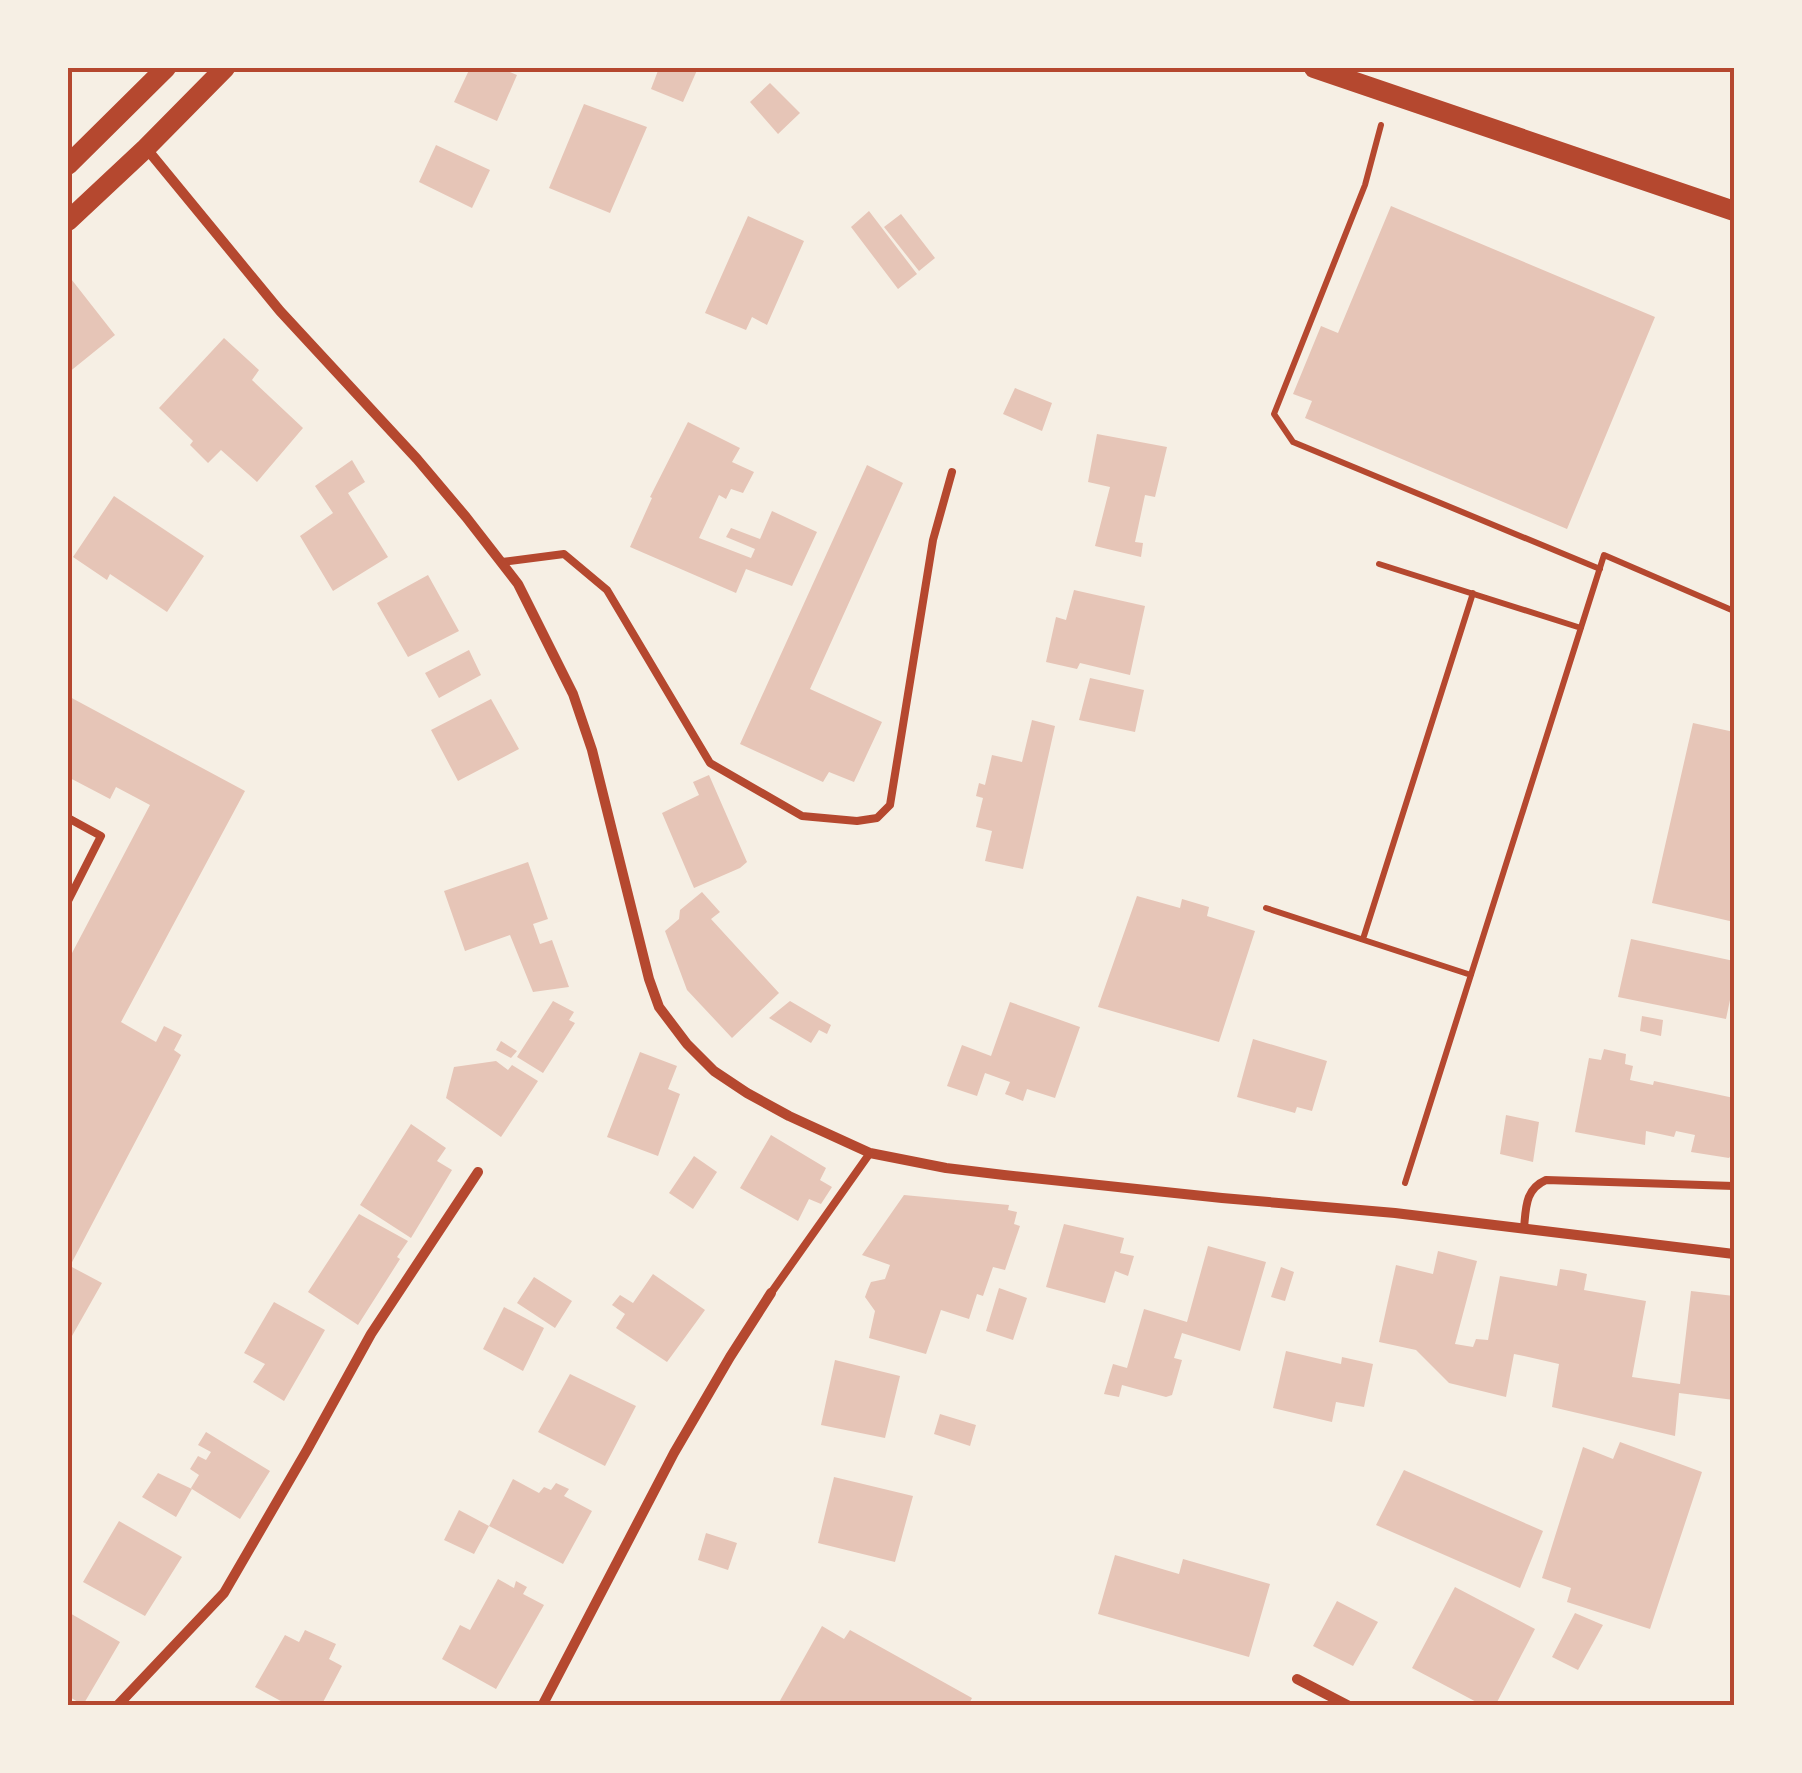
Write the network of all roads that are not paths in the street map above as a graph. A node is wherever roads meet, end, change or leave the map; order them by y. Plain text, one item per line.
1 (166, 68) edge
2 (225, 68) edge
3 (1314, 68) edge
4 (1345, 72) edge
5 (146, 148) junction
6 (68, 165) edge
7 (1734, 210) edge
8 (68, 221) edge
9 (952, 472) dead end
10 (502, 562) junction
11 (68, 818) edge
12 (68, 901) edge
13 (870, 1153) junction
14 (478, 1172) dead end
15 (1734, 1186) edge
16 (1524, 1228) junction
17 (1734, 1254) edge
18 (771, 1292) joint
19 (1297, 1679) dead end
20 (117, 1706) edge
21 (542, 1706) edge
22 (1349, 1706) edge

1 - 6 main road
2 - 5 main road
3 - 4 main road
4 - 7 main road
5 - 8 main road
5 - 10 street
9 - 10 lane
10 - 13 street
11 - 12 lane
13 - 16 street
13 - 18 lane
14 - 20 street
15 - 16 lane
16 - 17 street
18 - 21 street
19 - 22 street

